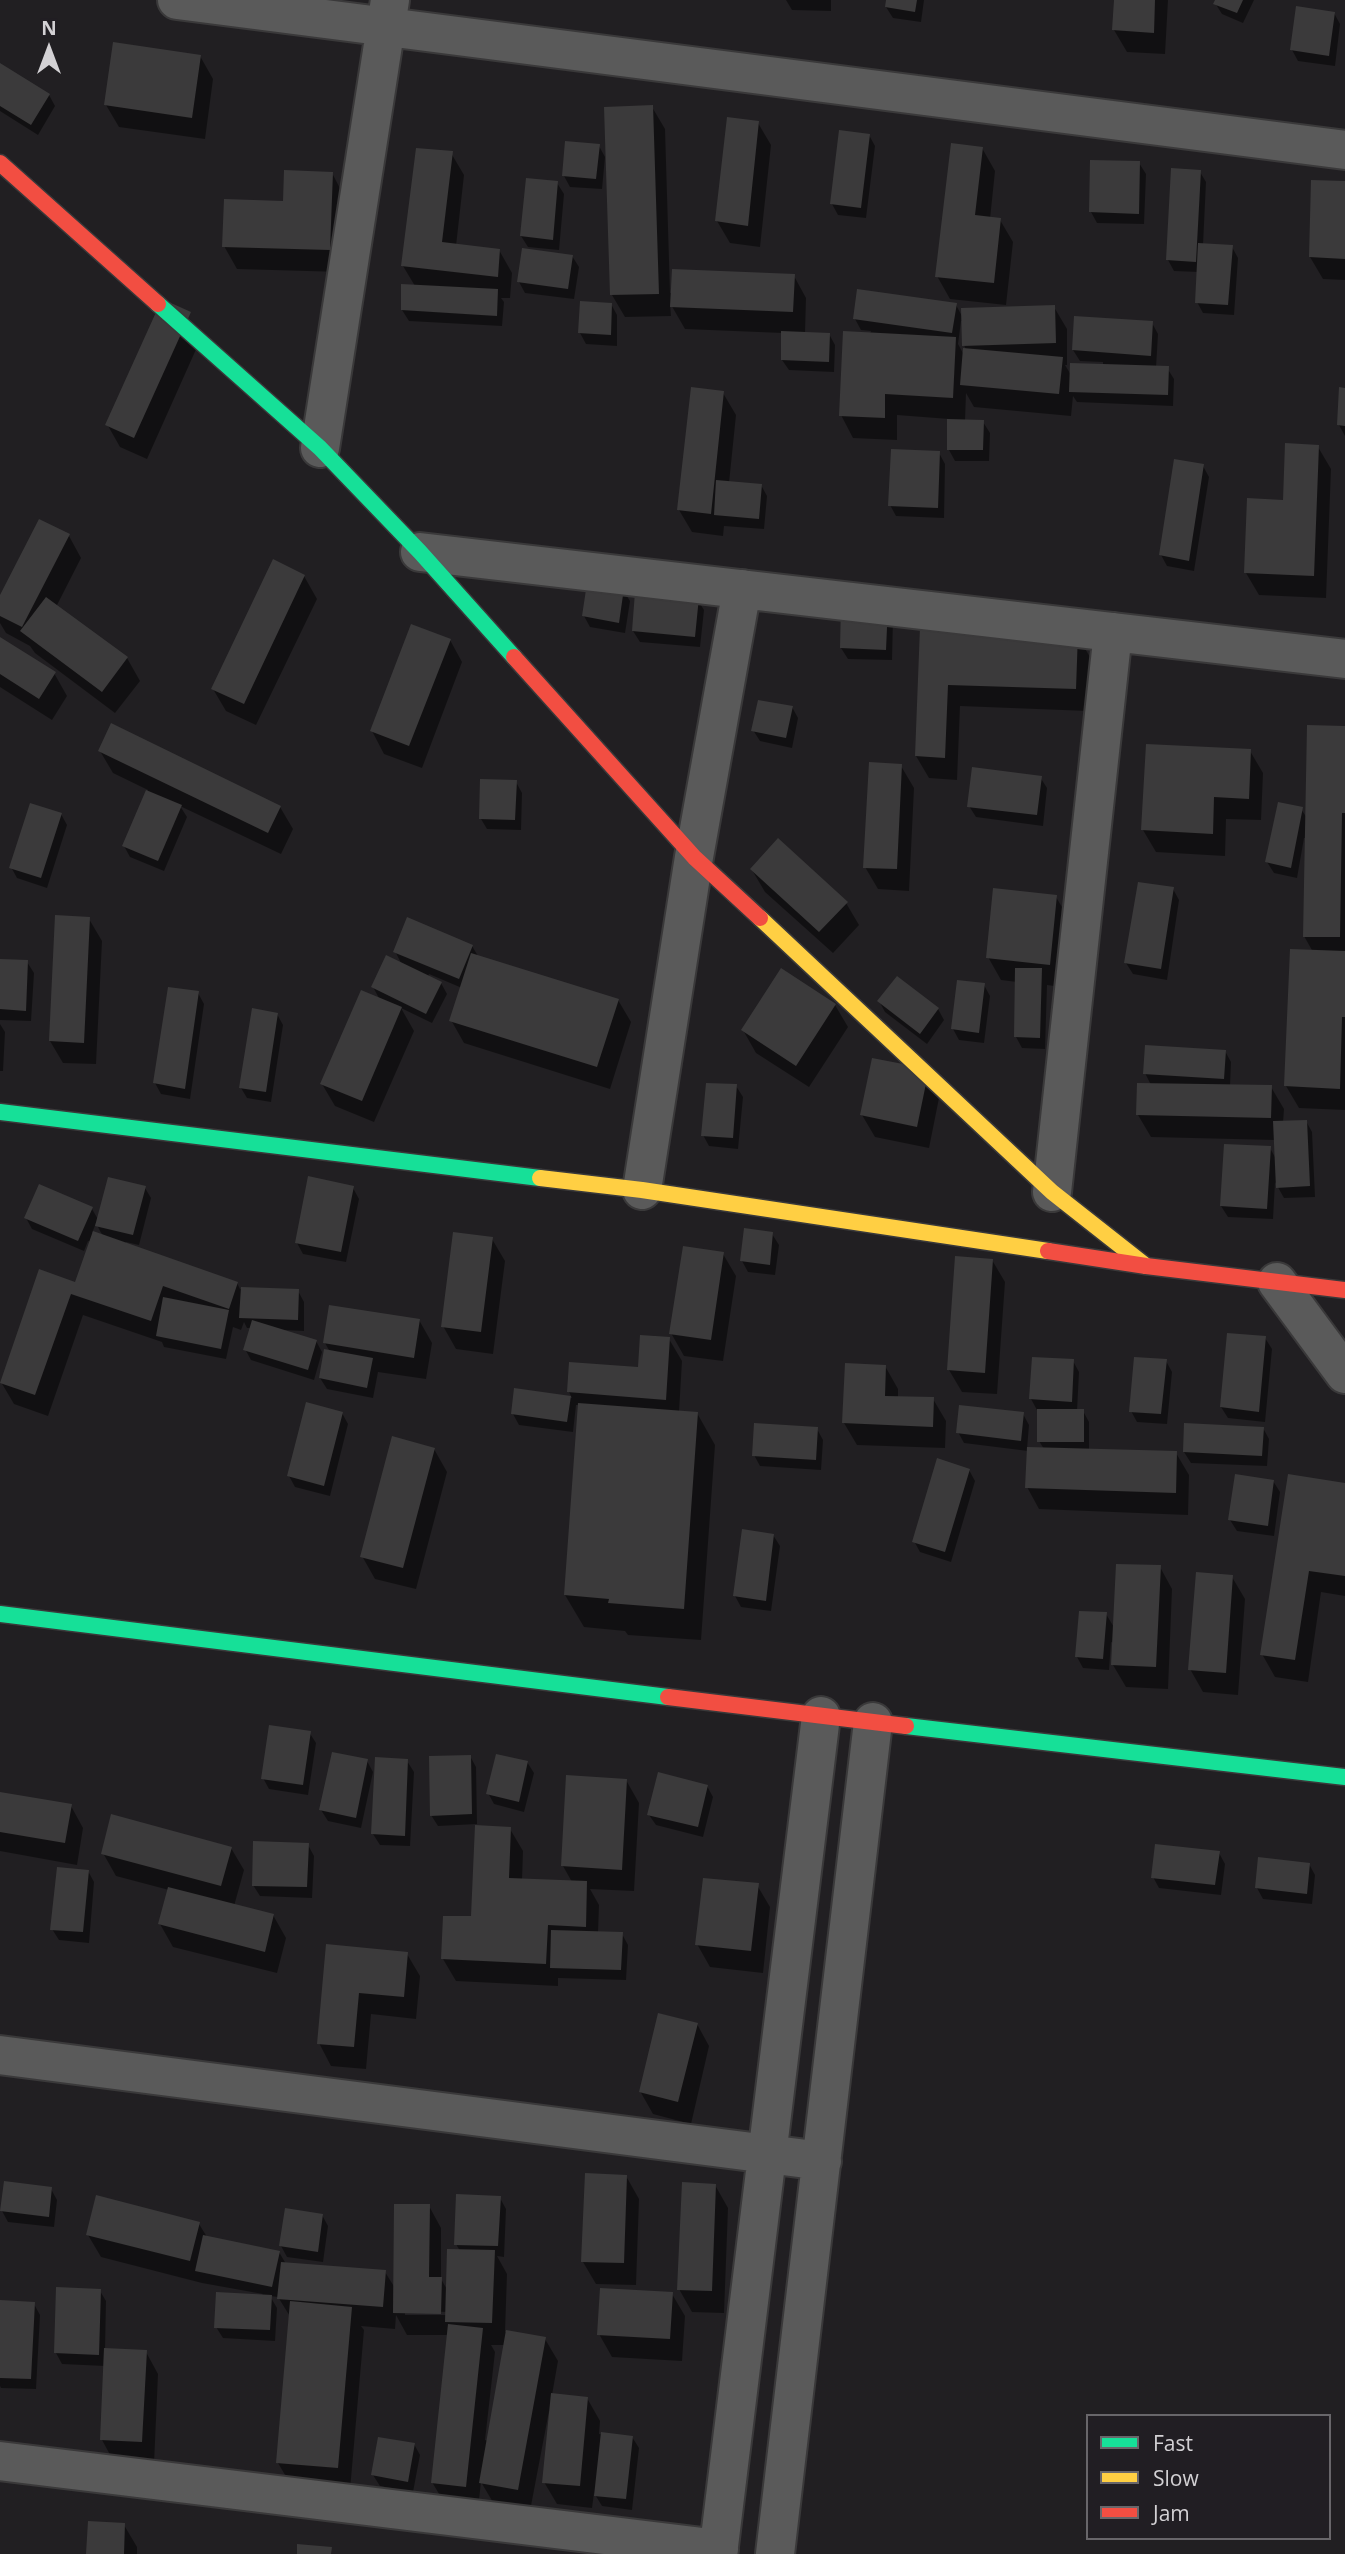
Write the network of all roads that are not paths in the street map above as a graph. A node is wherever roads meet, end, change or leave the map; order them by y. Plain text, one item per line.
1 (177, 0) edge
2 (388, 14) edge
3 (1345, 150) edge
4 (0, 163) edge
5 (320, 447) junction
6 (420, 552) junction
7 (742, 589) junction
8 (1113, 632) junction
9 (1345, 659) edge
10 (694, 857) junction
11 (0, 1112) edge
12 (642, 1189) junction
13 (1052, 1192) junction
14 (1146, 1266) junction
15 (1277, 1282) junction
16 (1345, 1290) edge
17 (1345, 1374) edge
18 (0, 1615) edge
19 (821, 1716) junction
20 (873, 1722) junction
21 (1345, 1777) edge
22 (0, 2055) edge
23 (767, 2154) junction
24 (822, 2161) junction
25 (0, 2460) edge
26 (719, 2551) edge
27 (775, 2554) edge

1 - 2 street
2 - 3 street
2 - 5 street
4 - 5 street
5 - 6 street
6 - 7 street
6 - 10 street
7 - 8 street
7 - 10 street
8 - 9 street
8 - 13 street
10 - 12 street
10 - 13 street
11 - 12 street
12 - 14 street
13 - 14 street
14 - 15 street
15 - 16 street
15 - 17 street
18 - 19 street
19 - 20 street
19 - 23 street
20 - 21 street
20 - 24 street
22 - 23 street
23 - 24 street
23 - 26 street
24 - 27 street
25 - 26 street

